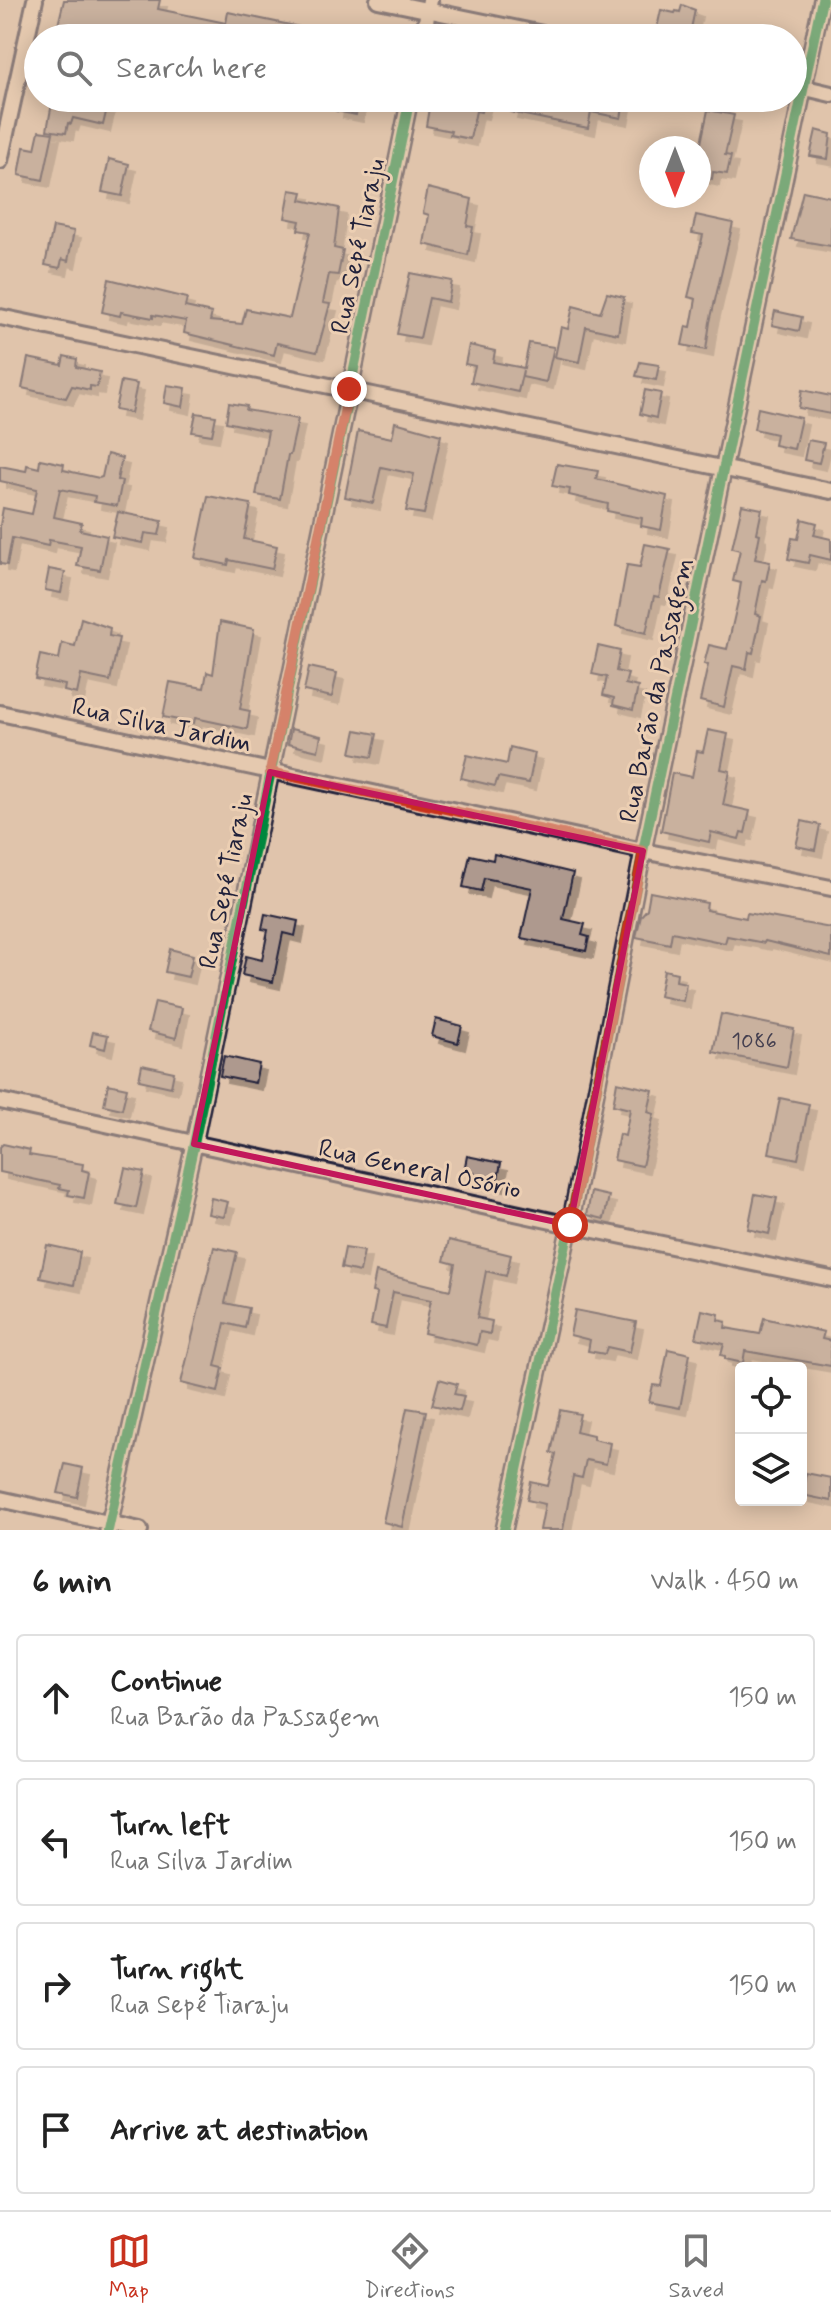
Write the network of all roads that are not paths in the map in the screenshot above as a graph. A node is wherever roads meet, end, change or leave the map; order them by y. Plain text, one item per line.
1 (35, 0) edge
2 (378, 0) edge
3 (822, 0) edge
4 (429, 5) edge
5 (30, 24) edge
6 (506, 24) edge
7 (24, 51) edge
8 (807, 54) edge
9 (807, 88) edge
10 (831, 94) edge
11 (407, 112) edge
12 (793, 112) edge
13 (0, 161) edge
14 (0, 317) edge
15 (349, 389) junction
16 (725, 468) junction
17 (831, 491) edge
18 (0, 713) edge
19 (270, 772) junction
20 (643, 851) junction
21 (831, 888) edge
22 (0, 1101) edge
23 (194, 1144) junction
24 (570, 1225) junction
25 (831, 1279) edge
26 (0, 1499) edge
27 (108, 1527) edge
28 (140, 1530) edge
29 (504, 1530) edge

1 - 5 street
2 - 4 street
3 - 8 street, Rua Barão da Passagem
4 - 6 street
7 - 13 street
9 - 10 street
11 - 15 street, Rua Sepé Tiaraju
12 - 16 street, Rua Barão da Passagem
14 - 15 street
15 - 16 street
15 - 19 street, Rua Sepé Tiaraju
16 - 17 street
16 - 20 street, Rua Barão da Passagem
18 - 19 street, Rua Silva Jardim
19 - 20 street, Rua Silva Jardim
19 - 23 street, Rua Sepé Tiaraju
20 - 21 street, Rua Silva Jardim
20 - 24 street, Rua Barão da Passagem
22 - 23 street, Rua General Osório
23 - 24 street, Rua General Osório
23 - 27 street, Rua Sepé Tiaraju
24 - 25 street, Rua General Osório
24 - 29 street, Rua Barão da Passagem
26 - 27 street
27 - 28 street

